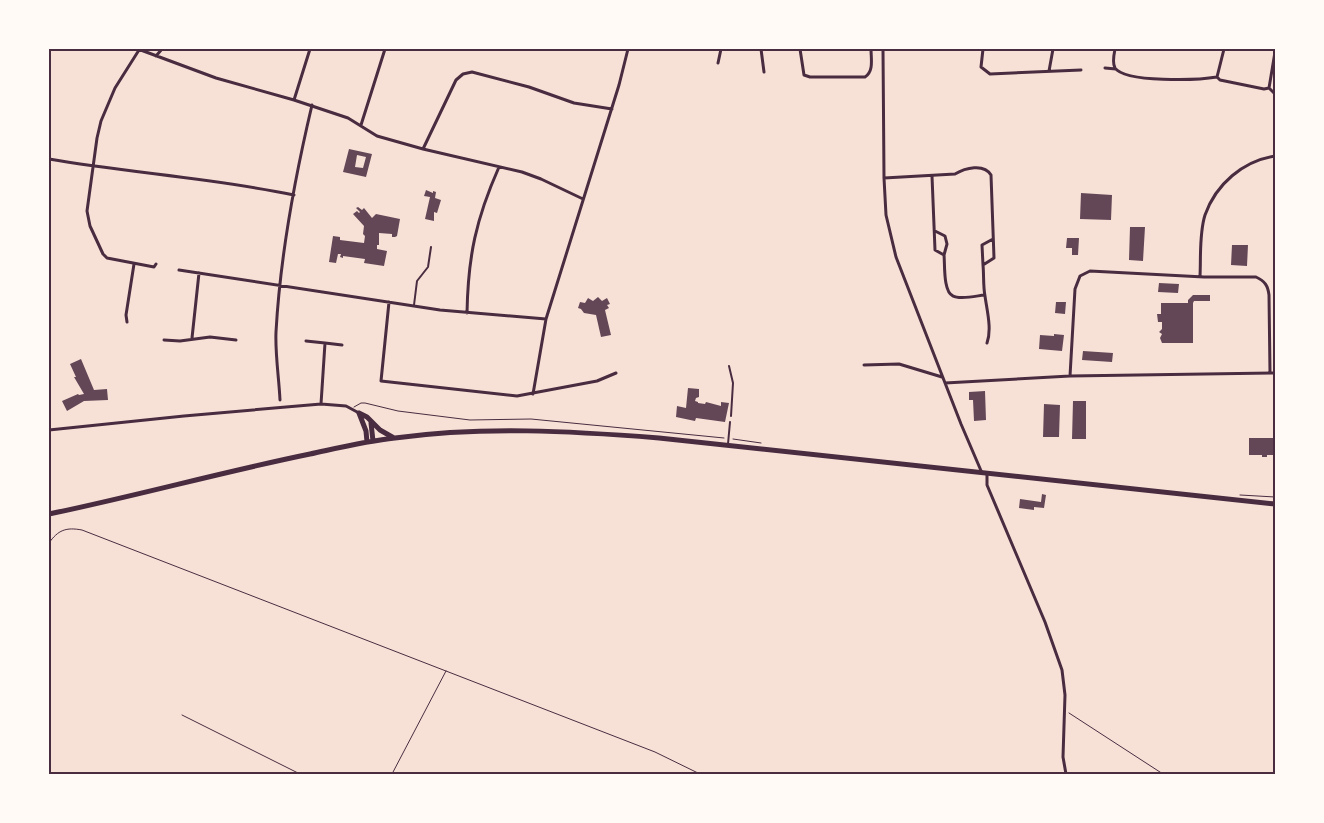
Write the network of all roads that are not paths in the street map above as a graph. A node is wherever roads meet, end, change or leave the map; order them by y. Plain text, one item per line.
1 (162, 49) edge
2 (310, 49) edge
3 (385, 49) edge
4 (628, 49) edge
5 (721, 49) edge
6 (762, 49) edge
7 (800, 49) edge
8 (871, 49) edge
9 (883, 49) edge
10 (983, 49) edge
11 (1054, 49) edge
12 (1114, 49) edge
13 (1224, 49) edge
14 (138, 50) edge
15 (1275, 52) edge
16 (156, 57) junction
17 (718, 63) dead end
18 (1105, 68) dead end
19 (1116, 69) junction
20 (1081, 70) dead end
21 (1049, 71) junction
22 (764, 72) dead end
23 (1217, 77) junction
24 (1269, 88) junction
25 (1275, 94) edge
26 (294, 100) junction
27 (312, 105) junction
28 (612, 109) junction
29 (361, 125) junction
30 (423, 149) junction
31 (1275, 156) edge
32 (49, 159) edge
33 (499, 166) junction
34 (93, 167) junction
35 (932, 176) junction
36 (884, 178) junction
37 (294, 195) junction
38 (583, 199) junction
39 (935, 230) junction
40 (993, 239) junction
41 (431, 247) dead end
42 (944, 255) junction
43 (134, 264) junction
44 (156, 264) dead end
45 (983, 265) junction
46 (179, 270) dead end
47 (199, 273) junction
48 (1200, 276) junction
49 (280, 285) junction
50 (984, 295) junction
51 (389, 302) junction
52 (413, 306) junction
53 (467, 313) junction
54 (546, 319) junction
55 (127, 322) dead end
56 (192, 338) junction
57 (164, 340) dead end
58 (236, 340) dead end
59 (306, 341) dead end
60 (325, 343) junction
61 (987, 343) dead end
62 (342, 345) dead end
63 (864, 365) dead end
64 (728, 366) dead end
65 (616, 373) dead end
66 (1270, 373) junction
67 (1275, 373) edge
68 (1070, 376) junction
69 (943, 377) junction
70 (945, 383) junction
71 (533, 394) junction
72 (280, 400) dead end
73 (321, 404) junction
74 (359, 413) junction
75 (731, 416) dead end
76 (730, 422) dead end
77 (371, 424) junction
78 (50, 430) edge
79 (394, 438) junction
80 (373, 441) junction
81 (367, 442) junction
82 (728, 445) junction
83 (985, 474) junction
84 (1275, 504) edge
85 (49, 514) edge
86 (1066, 774) edge

1 - 16 street
2 - 26 street
3 - 29 street
4 - 28 street
5 - 17 street
6 - 22 street
7 - 8 street
9 - 36 street
10 - 21 street
11 - 21 street
12 - 19 street
13 - 23 street
14 - 16 street
14 - 34 street
15 - 24 street
16 - 26 street
18 - 19 street
19 - 23 street
20 - 21 street
23 - 24 street
24 - 25 street
26 - 27 street
27 - 29 street
27 - 37 street
28 - 30 street
28 - 38 street
29 - 30 street
30 - 33 street
31 - 48 street
32 - 34 street
33 - 38 street
33 - 53 street
34 - 37 street
34 - 43 street
35 - 36 street
35 - 39 street
35 - 40 street
36 - 69 street
37 - 49 street
38 - 54 street
39 - 42 street
39 - 42 street
40 - 45 street
40 - 45 street
41 - 52 lane
42 - 50 street
43 - 44 street
43 - 55 street
45 - 50 street
46 - 47 street
47 - 49 street
47 - 56 street
48 - 66 street
48 - 68 street
49 - 51 street
49 - 72 street
50 - 61 street
51 - 52 street
51 - 71 street
52 - 53 street
53 - 54 street
54 - 71 street
56 - 57 street
56 - 58 street
59 - 60 street
60 - 62 street
60 - 73 street
63 - 69 street
64 - 75 lane
65 - 71 street
66 - 67 street
66 - 68 street
68 - 70 street
69 - 70 street
70 - 83 street
73 - 74 street
73 - 78 street
74 - 77 main road
74 - 81 main road
76 - 82 lane
77 - 79 main road
77 - 80 main road
79 - 80 main road
79 - 82 main road
80 - 81 main road
81 - 85 main road
82 - 83 main road
83 - 84 main road
83 - 86 street

